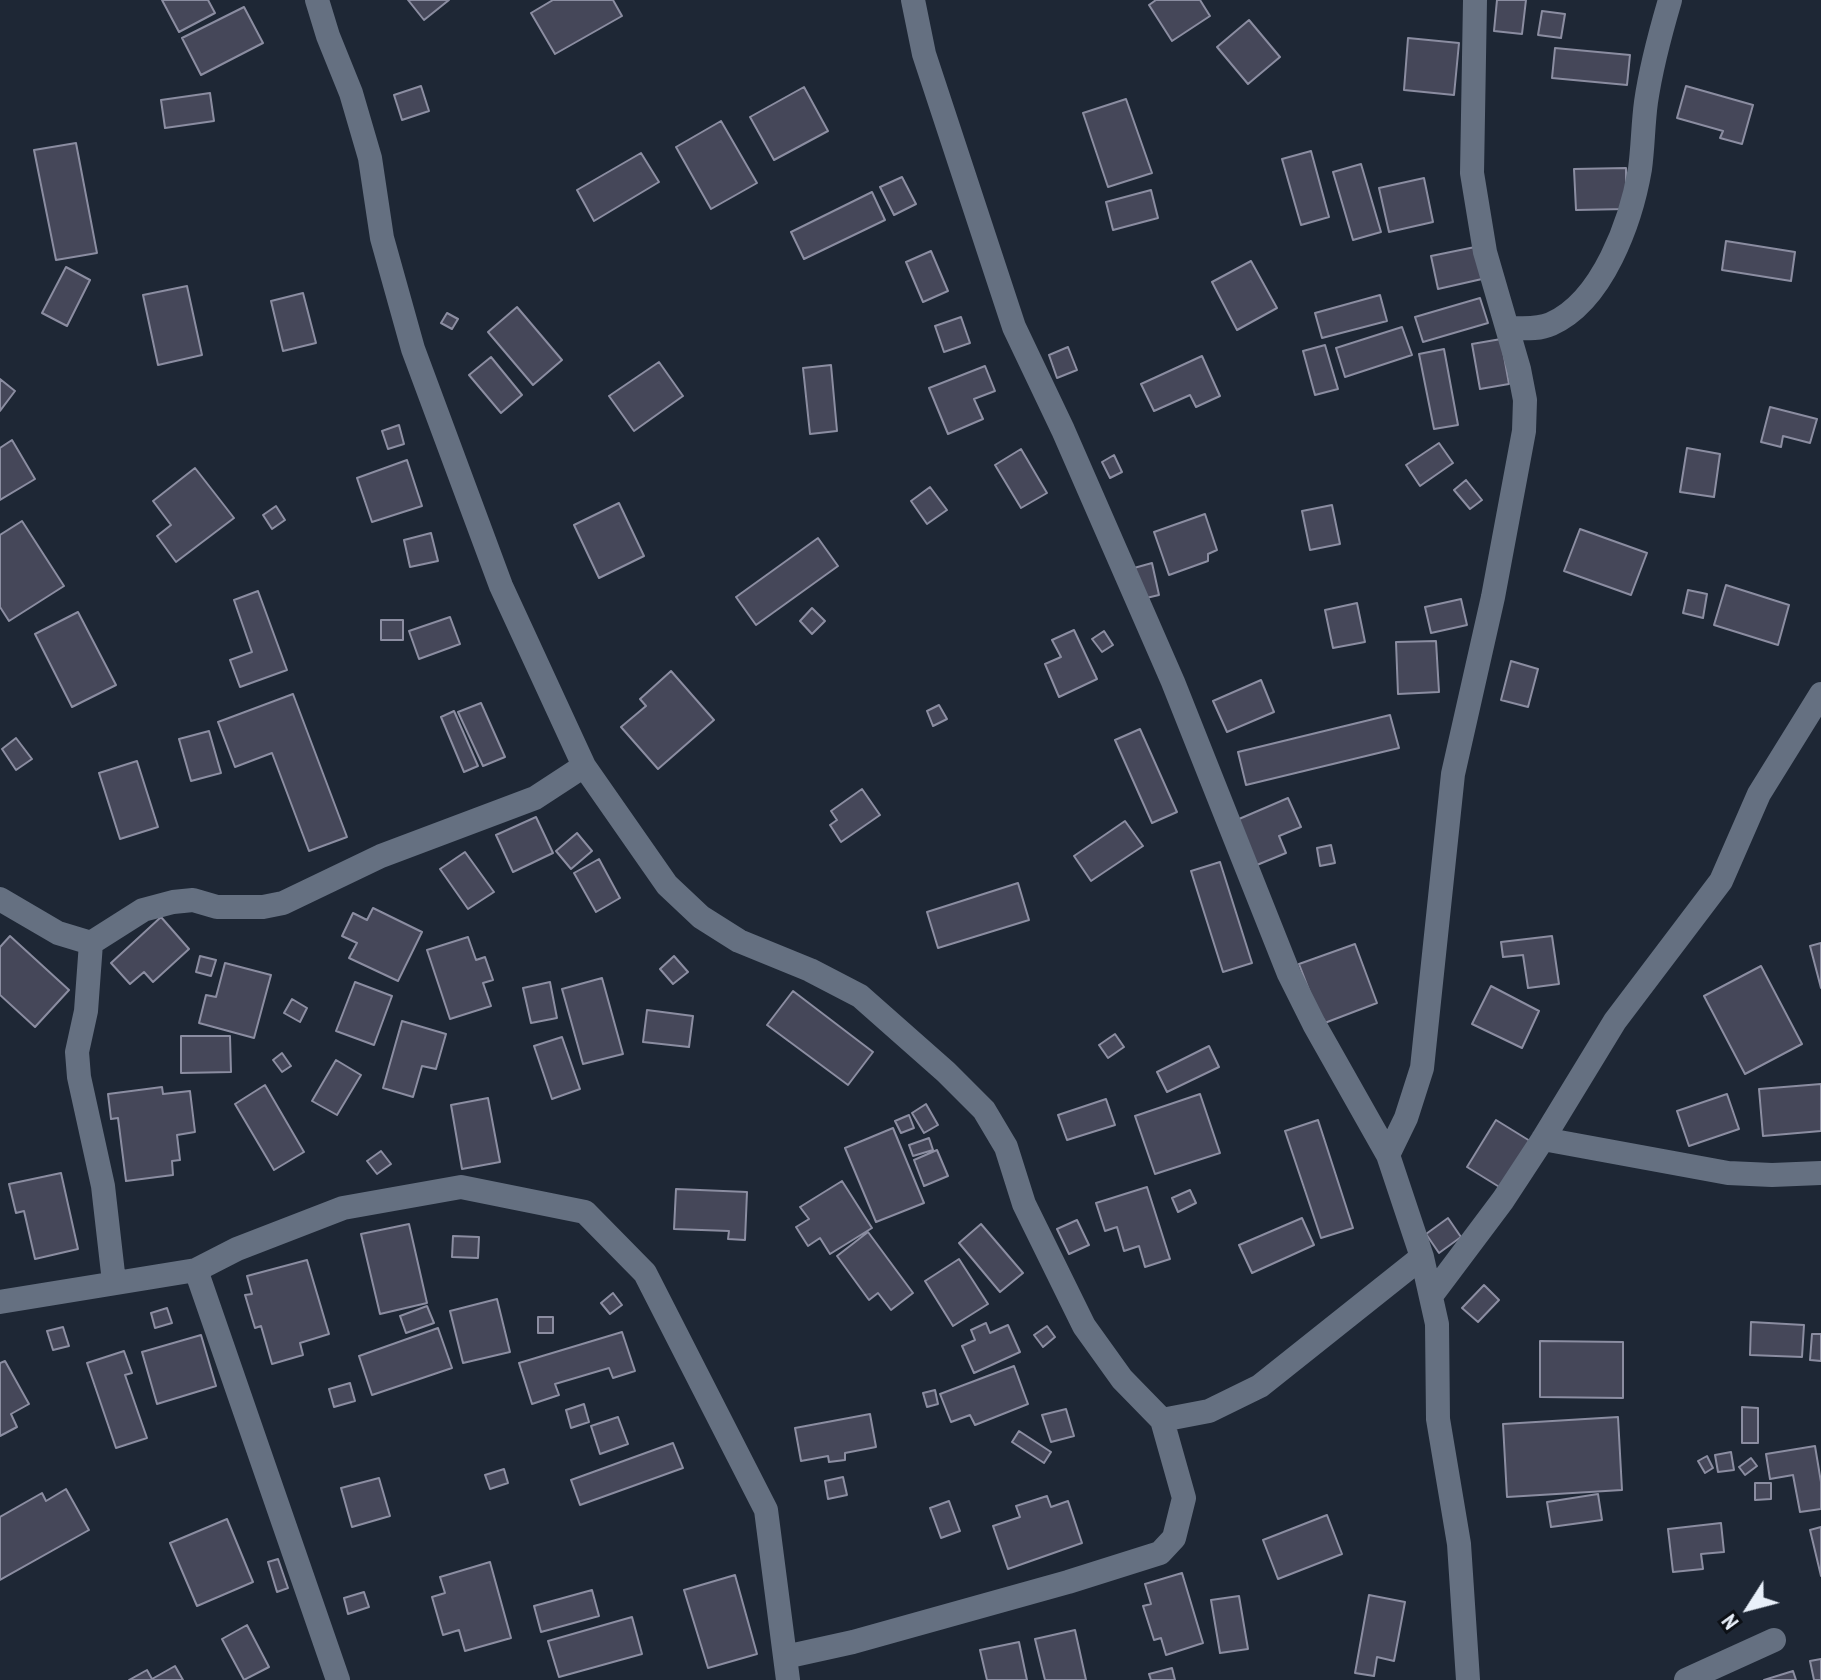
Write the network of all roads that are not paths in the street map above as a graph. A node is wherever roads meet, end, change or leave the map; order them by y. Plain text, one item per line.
1 (317, 0) edge
2 (913, 0) edge
3 (1475, 0) edge
4 (1670, 0) edge
5 (1508, 328) junction
6 (1821, 694) edge
7 (584, 766) junction
8 (0, 899) edge
9 (91, 943) junction
10 (1543, 1139) junction
11 (1388, 1155) junction
12 (1821, 1173) edge
13 (1422, 1257) junction
14 (196, 1270) junction
15 (114, 1282) junction
16 (1431, 1296) junction
17 (0, 1302) edge
18 (1162, 1420) junction
19 (1774, 1640) dead end
20 (786, 1668) edge
21 (338, 1680) edge
22 (1468, 1680) edge
23 (1686, 1680) edge

1 - 7 street
2 - 11 street
3 - 5 street
4 - 5 street
5 - 11 street
6 - 10 street
7 - 9 street
7 - 18 street
8 - 9 street
9 - 15 street
10 - 12 street
10 - 16 street
11 - 13 street
13 - 16 street
13 - 18 street
14 - 15 street
14 - 20 street
14 - 21 street
15 - 17 street
16 - 22 street
18 - 20 street
19 - 23 street

